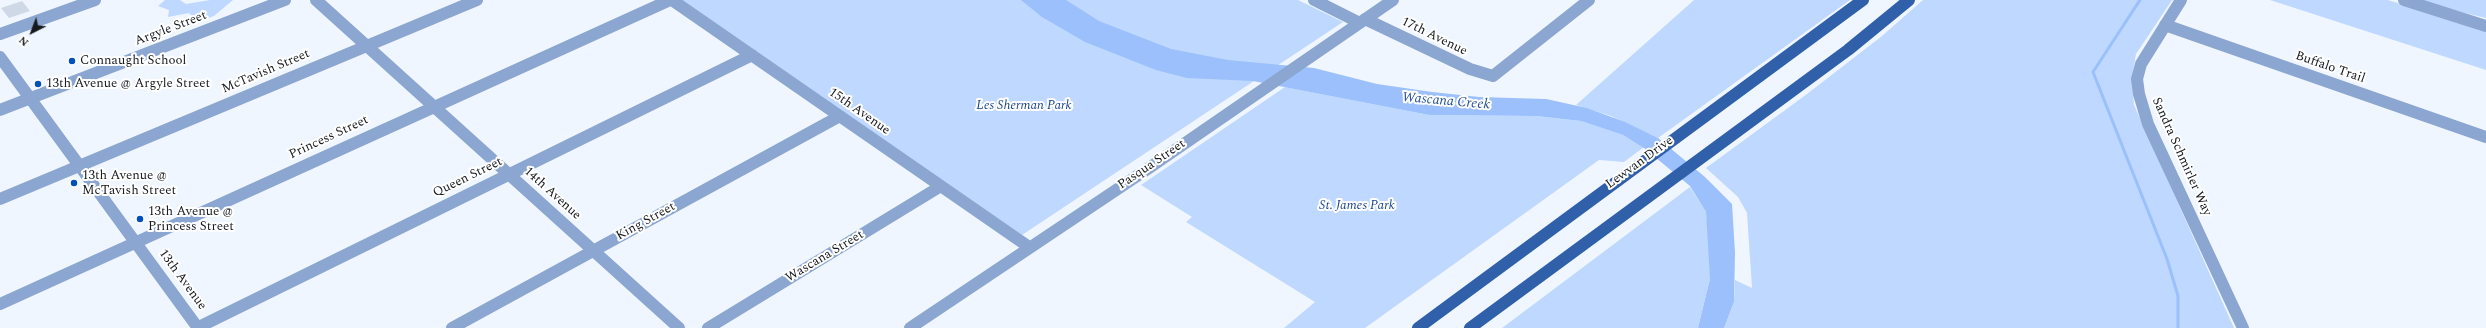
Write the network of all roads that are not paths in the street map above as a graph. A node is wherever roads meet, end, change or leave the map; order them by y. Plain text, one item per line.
1 (95, 0) edge
2 (285, 0) edge
3 (316, 0) edge
4 (477, 0) edge
5 (671, 0) edge
6 (1314, 0) edge
7 (1393, 0) edge
8 (1589, 0) edge
9 (1863, 0) edge
10 (1909, 0) edge
11 (2181, 0) edge
12 (2404, 0) edge
13 (2416, 4) junction
14 (2486, 20) edge
15 (1363, 21) junction
16 (2165, 25) junction
17 (2486, 26) edge
18 (0, 34) edge
19 (366, 45) junction
20 (752, 55) junction
21 (0, 57) edge
22 (30, 98) junction
23 (434, 106) junction
24 (0, 110) edge
25 (840, 116) junction
26 (2486, 137) edge
27 (80, 166) junction
28 (509, 174) junction
29 (941, 186) junction
30 (0, 199) edge
31 (136, 242) junction
32 (1029, 247) junction
33 (593, 251) junction
34 (0, 304) edge
35 (198, 328) edge
36 (452, 328) edge
37 (679, 328) edge
38 (708, 328) edge
39 (910, 328) edge
40 (1418, 328) edge
41 (1470, 328) edge
42 (2243, 328) edge

1 - 18 street
2 - 22 street, Argyle Street
3 - 19 street, 14th Avenue
4 - 19 street, McTavish Street
5 - 20 street, 15th Avenue
5 - 23 street, Princess Street
6 - 15 street, 17th Avenue
7 - 15 street, Pasqua Street
8 - 15 street, 17th Avenue
9 - 40 main road, Lewvan Drive
10 - 41 main road
11 - 16 street, Sandra Schmirler Way
12 - 13 street
13 - 14 street
13 - 17 street
15 - 32 street, Pasqua Street
16 - 26 street, Buffalo Trail
16 - 42 street, Sandra Schmirler Way
19 - 23 street, 14th Avenue
19 - 27 street, McTavish Street
20 - 25 street, 15th Avenue
20 - 28 street, Queen Street
21 - 22 street, 13th Avenue
22 - 24 street, Argyle Street
22 - 27 street, 13th Avenue
23 - 28 street, 14th Avenue
23 - 31 street, Princess Street
25 - 29 street, 15th Avenue
25 - 33 street, King Street
27 - 30 street, McTavish Street
27 - 31 street, 13th Avenue
28 - 33 street, 14th Avenue
28 - 35 street, Queen Street
29 - 32 street, 15th Avenue
29 - 38 street, Wascana Street
31 - 34 street, Princess Street
31 - 35 street, 13th Avenue
32 - 39 street, Pasqua Street
33 - 36 street, King Street
33 - 37 street, 14th Avenue

